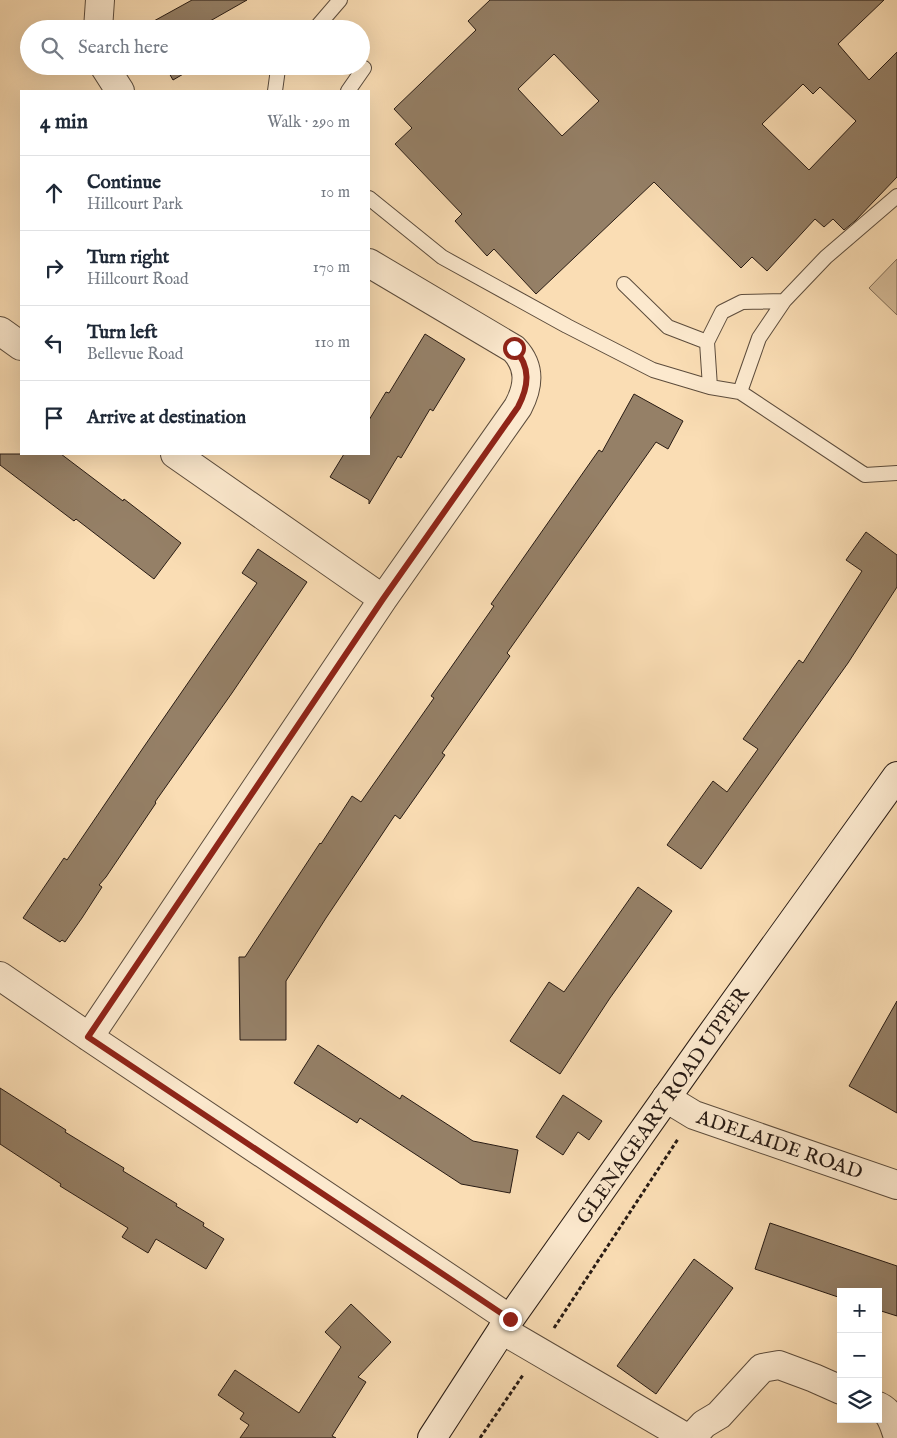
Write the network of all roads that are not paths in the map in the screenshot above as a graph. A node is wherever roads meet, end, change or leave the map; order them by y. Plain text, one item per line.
1 (100, 0) edge
2 (340, 0) edge
3 (99, 20) edge
4 (323, 20) edge
5 (110, 75) edge
6 (277, 75) edge
7 (359, 75) edge
8 (119, 90) edge
9 (275, 90) edge
10 (349, 90) edge
11 (897, 196) edge
12 (370, 199) edge
13 (370, 264) edge
14 (624, 284) dead end
15 (784, 301) junction
16 (0, 331) edge
17 (707, 342) junction
18 (20, 345) edge
19 (710, 387) junction
20 (740, 392) junction
21 (176, 455) edge
22 (897, 473) edge
23 (383, 599) junction
24 (897, 776) edge
25 (0, 976) edge
26 (88, 1037) junction
27 (666, 1098) junction
28 (897, 1185) edge
29 (506, 1324) junction
30 (837, 1388) edge
31 (882, 1408) edge
32 (897, 1434) edge
33 (432, 1438) edge
34 (687, 1438) edge
35 (691, 1438) edge
36 (896, 1438) edge

1 - 3 street
2 - 4 lane
5 - 8 street
6 - 9 lane
7 - 10 lane
11 - 15 lane
12 - 19 lane
13 - 23 street
14 - 17 lane
15 - 17 lane
15 - 20 lane
16 - 18 street
17 - 19 lane
19 - 20 lane
20 - 22 lane
21 - 23 street
23 - 26 street
24 - 27 street, GLENAGEARY ROAD UPPER
25 - 26 street
26 - 29 street
27 - 28 street, ADELAIDE ROAD
27 - 29 street, GLENAGEARY ROAD UPPER
29 - 33 street, GLENAGEARY ROAD UPPER
29 - 34 street
30 - 35 street
31 - 32 street
32 - 36 street

